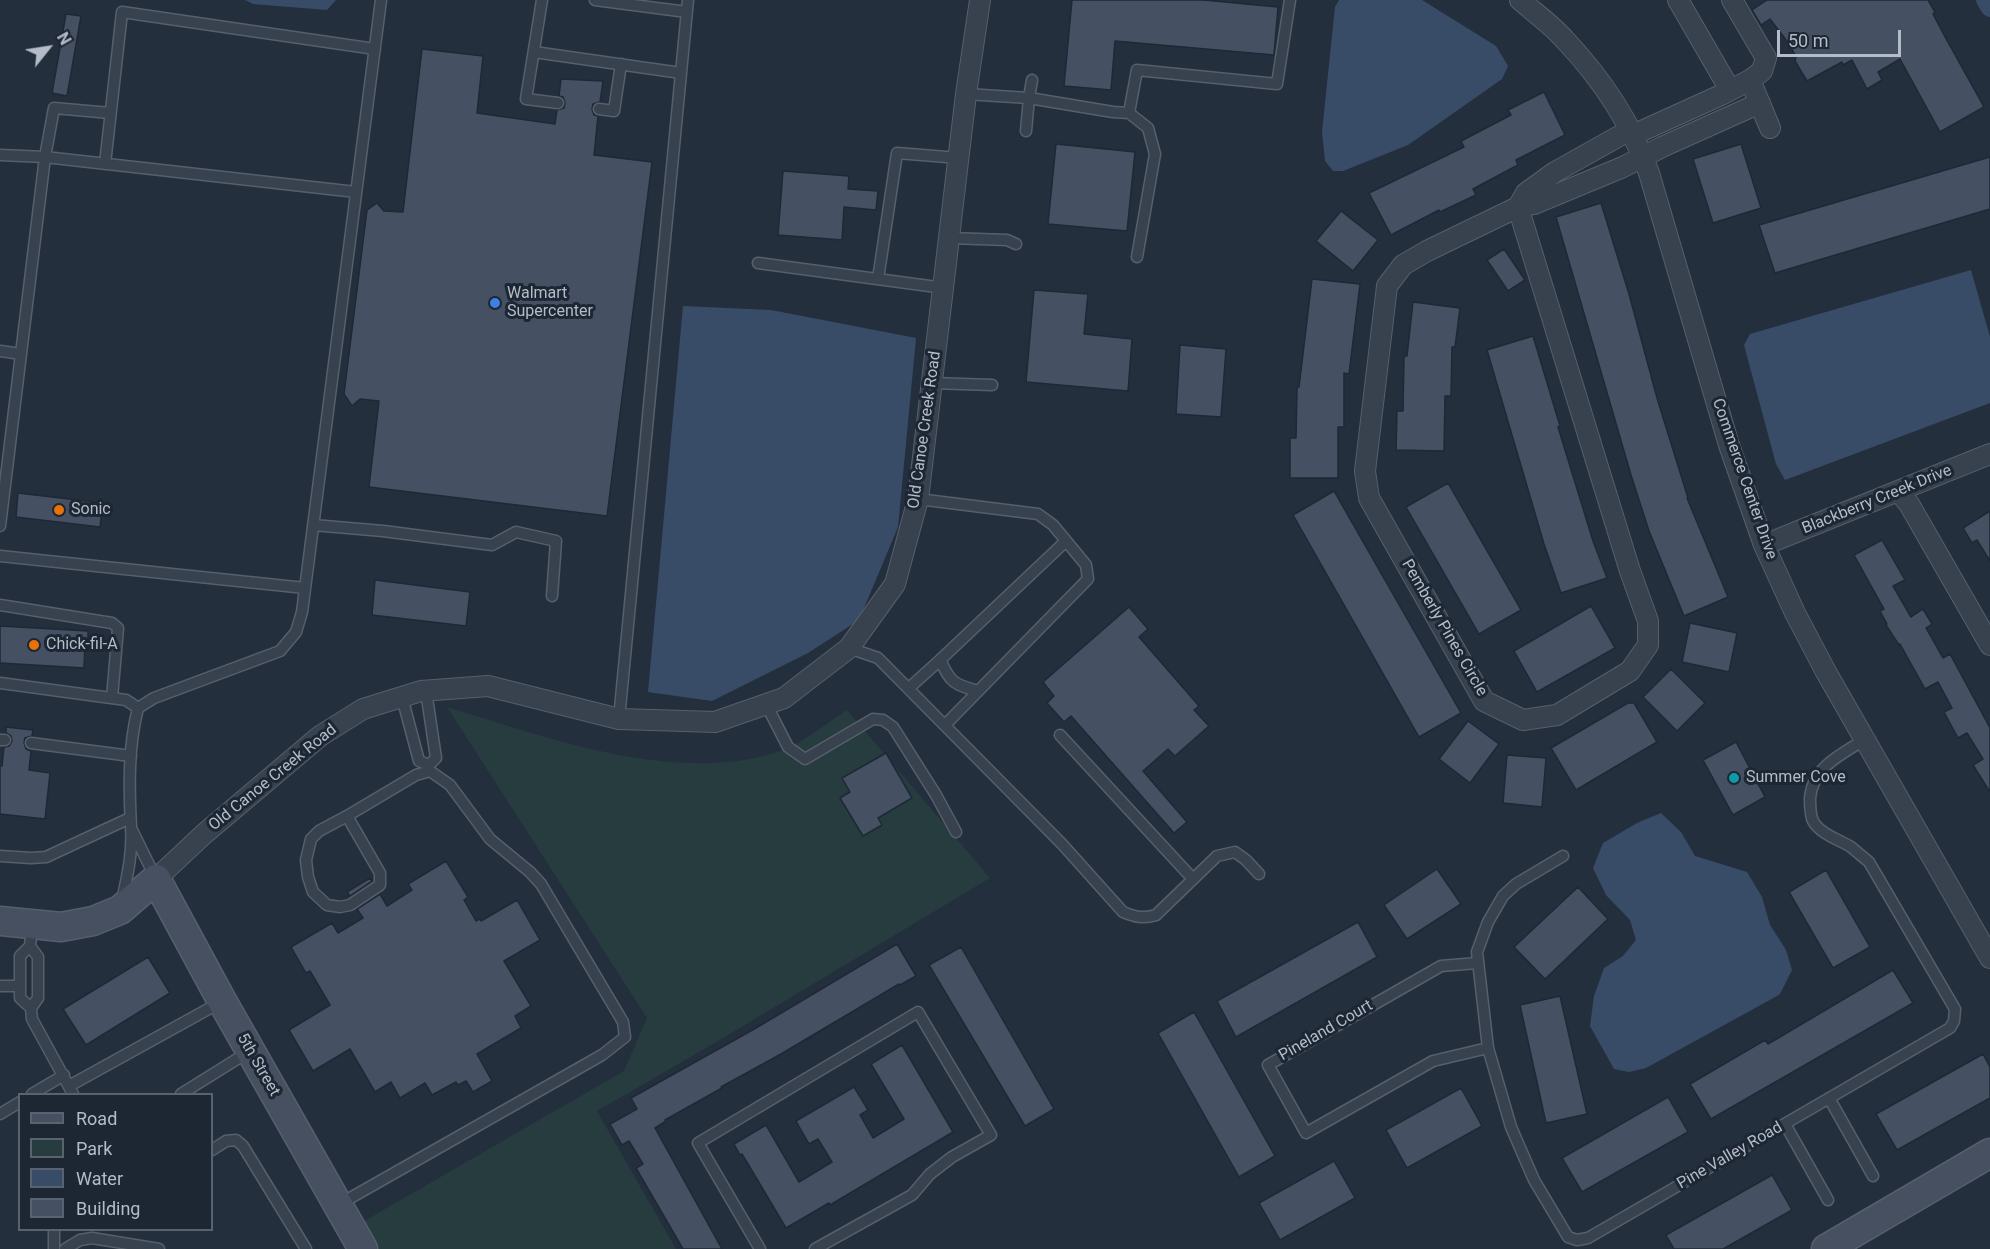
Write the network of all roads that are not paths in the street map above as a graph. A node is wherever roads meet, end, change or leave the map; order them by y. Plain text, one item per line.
1 (381, 0) edge
2 (542, 0) edge
3 (595, 0) edge
4 (980, 0) edge
5 (1290, 0) edge
6 (1520, 0) edge
7 (1678, 0) edge
8 (1732, 0) edge
9 (688, 6) edge
10 (375, 49) junction
11 (534, 52) junction
12 (621, 64) junction
13 (681, 73) junction
14 (1032, 80) dead end
15 (1749, 80) junction
16 (1730, 90) junction
17 (966, 94) junction
18 (1029, 98) junction
19 (558, 103) dead end
20 (1760, 103) junction
21 (599, 109) dead end
22 (110, 112) junction
23 (1129, 113) junction
24 (1770, 128) dead end
25 (1026, 131) dead end
26 (1631, 132) junction
27 (0, 155) edge
28 (45, 157) junction
29 (1644, 157) junction
30 (959, 158) junction
31 (105, 164) junction
32 (356, 192) junction
33 (1518, 207) junction
34 (949, 238) junction
35 (1016, 244) dead end
36 (1137, 257) dead end
37 (758, 263) dead end
38 (878, 279) junction
39 (944, 288) junction
40 (0, 351) edge
41 (21, 354) junction
42 (932, 383) junction
43 (992, 385) dead end
44 (1990, 454) edge
45 (1899, 492) junction
46 (918, 499) junction
47 (313, 525) junction
48 (0, 526) edge
49 (1066, 540) junction
50 (1764, 545) junction
51 (0, 556) edge
52 (305, 588) junction
53 (552, 596) dead end
54 (0, 605) edge
55 (1990, 645) edge
56 (849, 648) junction
57 (940, 660) junction
58 (0, 683) edge
59 (909, 688) junction
60 (426, 691) junction
61 (978, 691) junction
62 (402, 697) junction
63 (112, 698) junction
64 (766, 704) junction
65 (138, 708) junction
66 (619, 719) junction
67 (945, 725) junction
68 (1060, 735) dead end
69 (1864, 740) junction
70 (31, 743) dead end
71 (131, 756) junction
72 (429, 768) junction
73 (347, 816) junction
74 (131, 823) junction
75 (956, 832) dead end
76 (0, 856) edge
77 (1563, 856) dead end
78 (1259, 874) dead end
79 (156, 879) junction
80 (1193, 879) junction
81 (120, 909) junction
82 (0, 921) edge
83 (31, 935) junction
84 (1990, 958) edge
85 (1478, 963) junction
86 (0, 986) edge
87 (19, 986) junction
88 (222, 1001) junction
89 (31, 1008) junction
90 (1488, 1048) junction
91 (250, 1051) junction
92 (64, 1076) junction
93 (71, 1090) edge
94 (35, 1093) edge
95 (184, 1093) edge
96 (1829, 1098) junction
97 (18, 1103) edge
98 (0, 1114) edge
99 (1785, 1124) junction
100 (213, 1149) edge
101 (1990, 1153) edge
102 (1874, 1176) dead end
103 (1828, 1200) dead end
104 (338, 1206) junction
105 (54, 1231) edge
106 (54, 1249) edge
107 (65, 1249) edge
108 (159, 1249) edge
109 (306, 1249) edge
110 (363, 1249) edge
111 (760, 1249) edge
112 (816, 1249) edge
113 (1826, 1249) edge

1 - 10 lane
2 - 11 lane
3 - 9 lane
4 - 17 street, Old Canoe Creek Road
5 - 23 lane
6 - 26 street, Commerce Center Drive
7 - 16 street
8 - 15 street
9 - 13 lane
10 - 22 lane
10 - 32 lane
11 - 12 lane
11 - 19 lane
12 - 13 lane
12 - 21 lane
13 - 66 lane
14 - 18 lane
15 - 16 street, Pemberly Pines Circle
15 - 20 street
16 - 26 street, Pemberly Pines Circle
17 - 18 lane
17 - 30 street, Old Canoe Creek Road
18 - 23 lane
18 - 25 lane
20 - 24 street
20 - 29 street, Pemberly Pines Circle
22 - 28 lane
22 - 31 lane
23 - 36 lane
26 - 29 street, Commerce Center Drive
26 - 33 street, Pemberly Pines Circle
27 - 28 lane
28 - 31 lane
28 - 41 lane
29 - 33 street, Pemberly Pines Circle
29 - 50 street, Commerce Center Drive
30 - 34 street, Old Canoe Creek Road
30 - 38 lane
31 - 32 lane
32 - 47 lane
33 - 33 street, Pemberly Pines Circle
34 - 35 lane
34 - 39 street, Old Canoe Creek Road
37 - 38 lane
38 - 39 lane
39 - 42 street, Old Canoe Creek Road
40 - 41 lane
41 - 48 lane
42 - 43 lane
42 - 46 street, Old Canoe Creek Road
44 - 45 street, Blackberry Creek Drive
45 - 50 street, Blackberry Creek Drive
45 - 55 street
46 - 49 lane
46 - 56 street, Old Canoe Creek Road
47 - 52 lane
47 - 53 lane
49 - 57 lane
49 - 61 lane
50 - 69 street, Commerce Center Drive
51 - 52 lane
52 - 65 lane
54 - 63 lane
56 - 59 lane
56 - 64 street, Old Canoe Creek Road
57 - 59 lane
57 - 61 lane
58 - 63 lane
59 - 67 lane
60 - 62 street, Old Canoe Creek Road
60 - 66 street, Old Canoe Creek Road
60 - 72 lane
61 - 67 lane
62 - 72 lane
62 - 79 street, Old Canoe Creek Road
63 - 65 lane
64 - 66 street, Old Canoe Creek Road
64 - 75 lane
65 - 71 lane
67 - 80 lane
68 - 80 lane
69 - 84 street, Commerce Center Drive
69 - 96 lane, Pine Valley Road
70 - 71 lane
71 - 74 lane
72 - 73 lane
72 - 104 lane
73 - 73 lane
74 - 76 lane
74 - 79 lane
74 - 81 lane
77 - 85 lane, Pine Valley Road
78 - 80 lane
79 - 81 street, Old Canoe Creek Road
79 - 88 street, 5th Street
81 - 83 street, Old Canoe Creek Road
82 - 83 street, Old Canoe Creek Road
83 - 87 lane
83 - 89 lane
85 - 90 lane, Pine Valley Road
85 - 90 lane, Pineland Court
86 - 87 lane
87 - 89 lane
88 - 91 street, 5th Street
88 - 93 lane
89 - 92 lane
90 - 99 lane, Pine Valley Road
91 - 95 lane
91 - 104 street, 5th Street
92 - 93 lane
92 - 94 lane
96 - 99 lane, Pine Valley Road
96 - 102 lane
97 - 98 lane
99 - 103 lane
100 - 109 lane
101 - 113 street
104 - 110 street, 5th Street
105 - 106 lane
107 - 108 lane
111 - 112 lane

